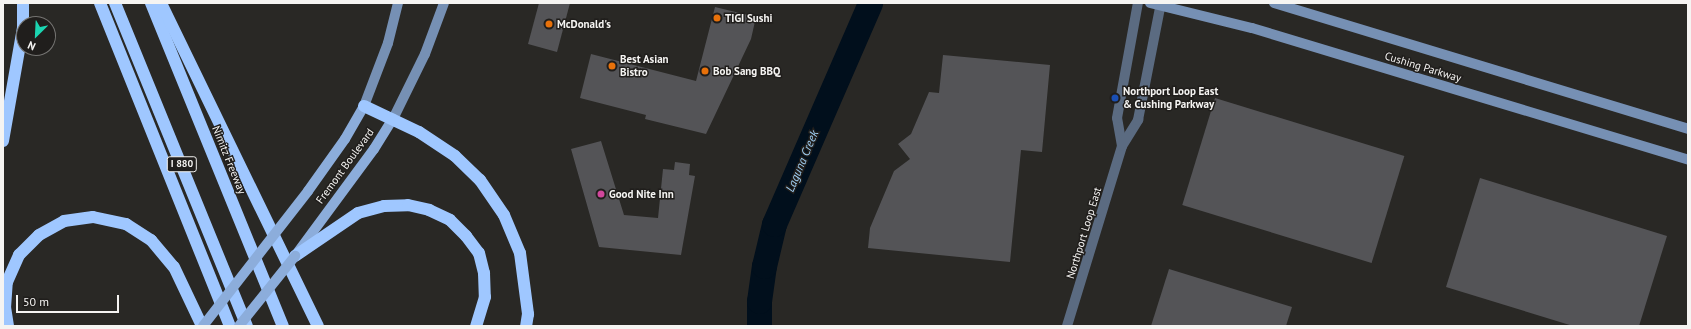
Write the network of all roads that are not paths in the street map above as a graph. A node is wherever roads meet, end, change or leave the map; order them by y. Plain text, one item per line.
1 (23, 3) edge
2 (100, 3) edge
3 (115, 3) edge
4 (151, 3) edge
5 (161, 3) edge
6 (398, 3) edge
7 (444, 3) edge
8 (1138, 3) edge
9 (1150, 3) edge
10 (1274, 3) edge
11 (1162, 4) edge
12 (364, 106) junction
13 (393, 119) junction
14 (1688, 129) edge
15 (3, 140) edge
16 (1122, 146) junction
17 (1688, 160) edge
18 (295, 256) junction
19 (8, 326) edge
20 (202, 326) edge
21 (230, 326) edge
22 (239, 326) edge
23 (247, 326) edge
24 (283, 326) edge
25 (318, 326) edge
26 (476, 326) edge
27 (526, 326) edge
28 (1067, 326) edge

1 - 15 highway
2 - 21 highway, I 880
3 - 23 highway, I 880
4 - 24 highway, Nimitz Freeway / I 880
5 - 25 highway
6 - 12 main road, Fremont Boulevard
7 - 13 main road, Fremont Boulevard
8 - 16 street, Northport Loop East
9 - 11 main road, Cushing Parkway
10 - 14 main road, Cushing Parkway
11 - 16 street, Northport Loop East
11 - 17 main road, Cushing Parkway
12 - 13 highway
12 - 20 main road, Fremont Boulevard, bridge
13 - 18 main road, Fremont Boulevard
13 - 27 highway
16 - 28 street, Northport Loop East
18 - 22 main road, Fremont Boulevard, bridge
18 - 26 highway
19 - 20 highway

